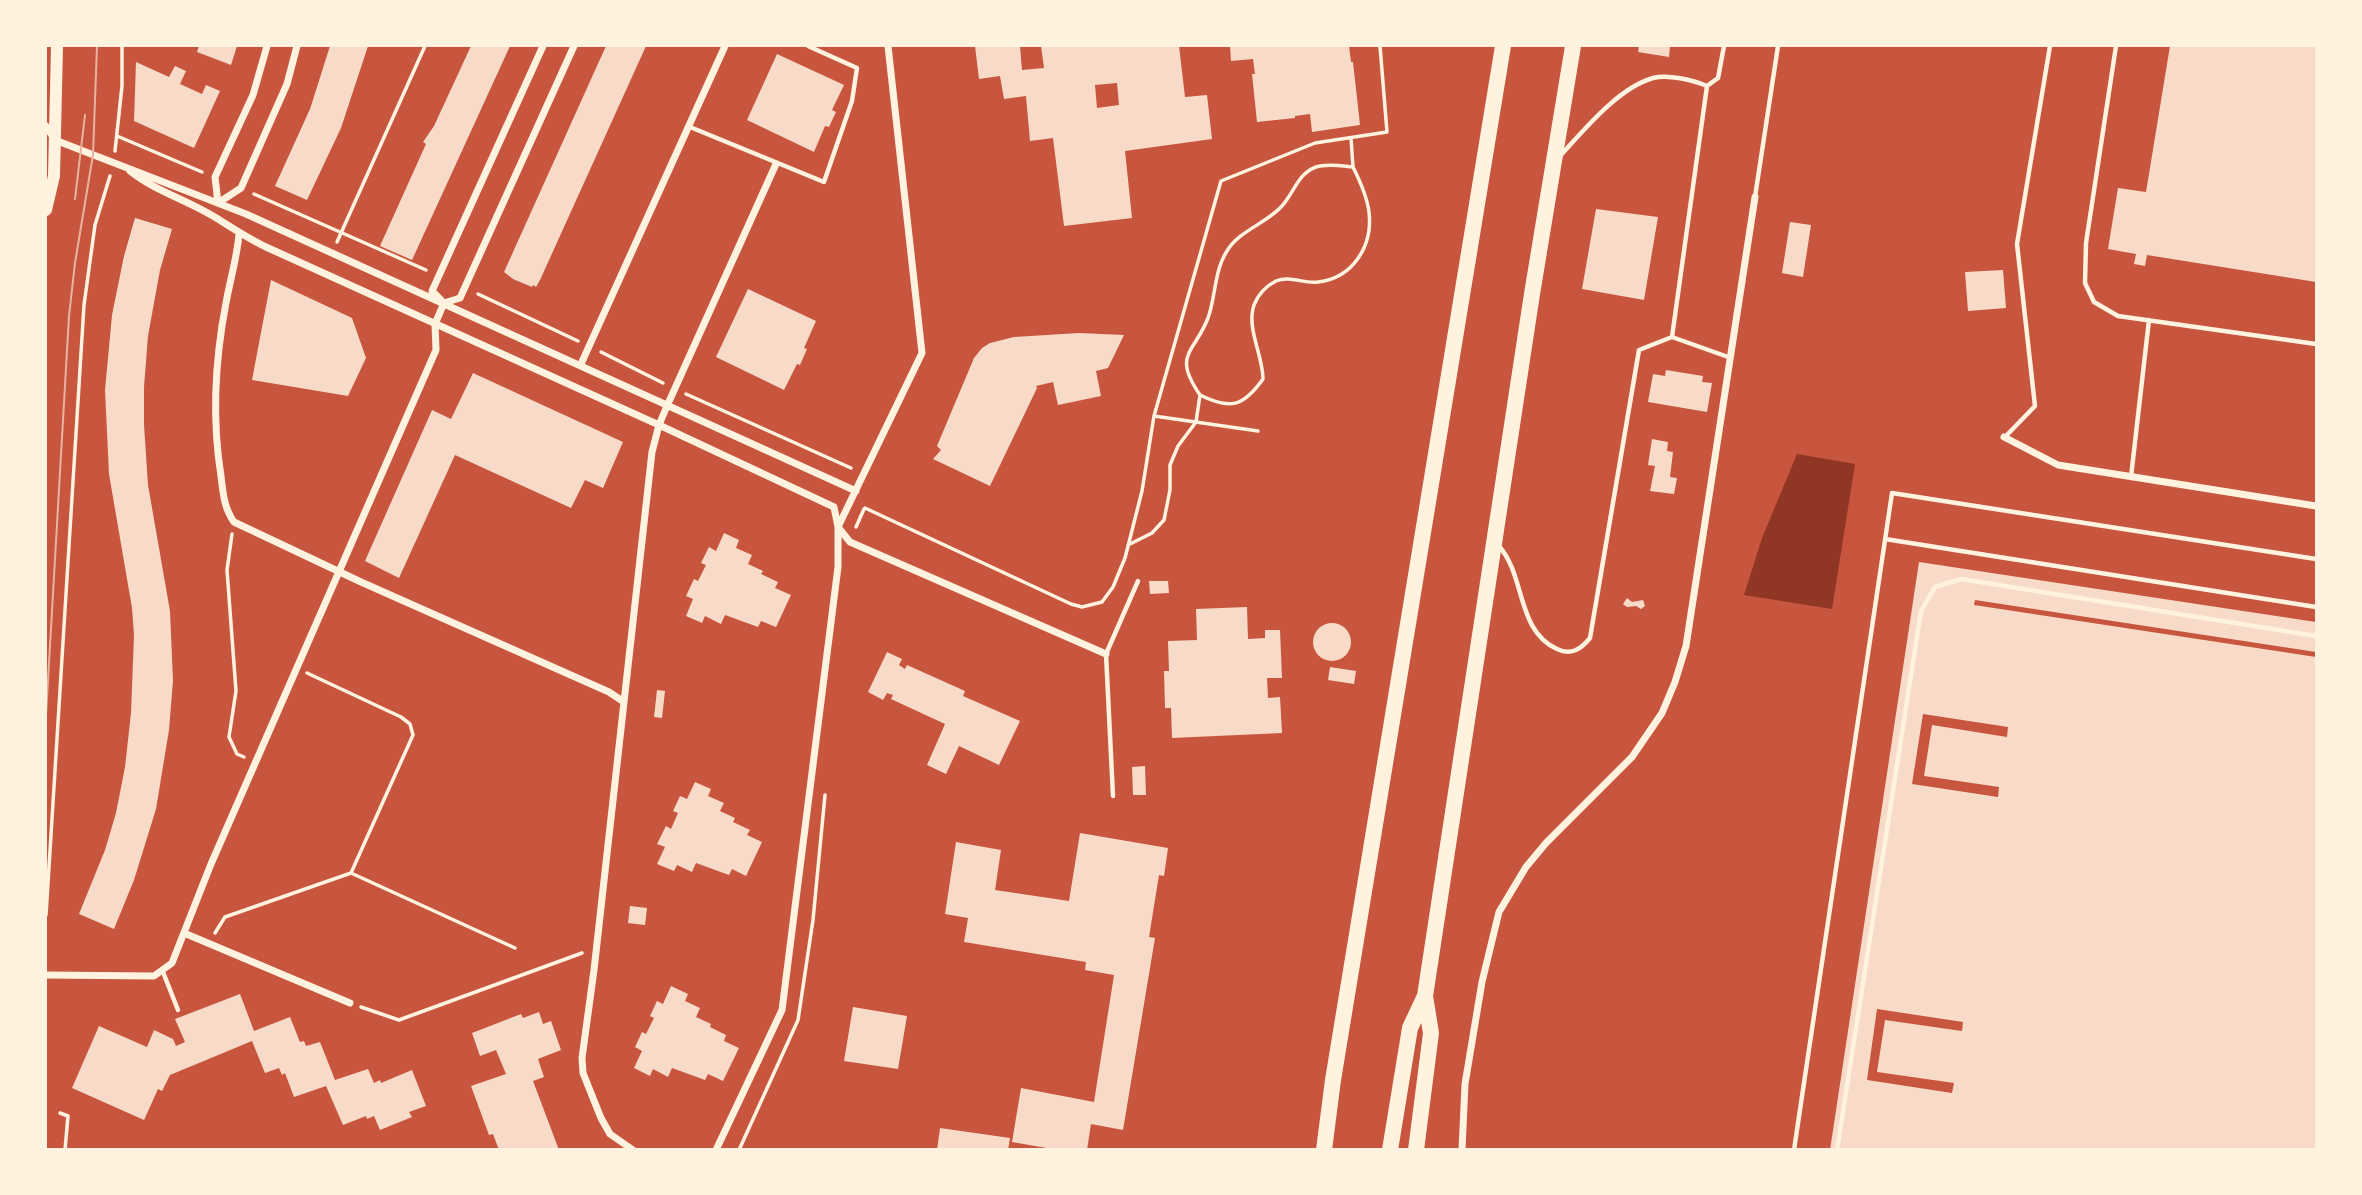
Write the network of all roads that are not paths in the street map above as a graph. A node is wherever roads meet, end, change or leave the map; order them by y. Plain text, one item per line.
1 (57, 46) edge
2 (267, 46) edge
3 (297, 46) edge
4 (543, 46) edge
5 (573, 46) edge
6 (725, 46) edge
7 (808, 46) edge
8 (888, 46) edge
9 (1503, 46) edge
10 (1573, 46) edge
11 (1724, 46) edge
12 (1778, 46) edge
13 (2050, 46) edge
14 (2116, 46) edge
15 (1707, 86) junction
16 (46, 126) edge
17 (690, 127) junction
18 (55, 140) junction
19 (1554, 163) junction
20 (776, 164) junction
21 (130, 171) junction
22 (1755, 197) joint
23 (218, 203) junction
24 (46, 210) edge
25 (212, 215) junction
26 (239, 234) junction
27 (444, 303) junction
28 (2149, 320) junction
29 (435, 324) junction
30 (1672, 337) junction
31 (2316, 344) edge
32 (1731, 358) junction
33 (581, 364) junction
34 (667, 406) junction
35 (659, 425) junction
36 (2004, 437) joint
37 (2131, 477) junction
38 (856, 491) junction
39 (2316, 506) edge
40 (838, 527) junction
41 (1885, 539) junction
42 (1495, 542) junction
43 (2316, 559) edge
44 (339, 571) junction
45 (1138, 581) dead end
46 (2316, 607) edge
47 (2316, 636) edge
48 (1106, 654) junction
49 (624, 702) junction
50 (1113, 796) dead end
51 (184, 933) junction
52 (163, 972) junction
53 (46, 975) edge
54 (1425, 996) junction
55 (349, 1003) road end
56 (178, 1010) dead end
57 (633, 1150) edge
58 (716, 1150) edge
59 (1324, 1150) edge
60 (1390, 1150) edge
61 (1416, 1150) edge
62 (1461, 1150) edge
63 (1794, 1150) edge
64 (1837, 1150) edge

1 - 18 main road
2 - 23 street
3 - 23 street
4 - 27 street
5 - 27 street
6 - 17 street
7 - 20 lane
8 - 38 street
9 - 59 highway
10 - 19 highway
11 - 15 lane
12 - 22 lane
13 - 36 lane
14 - 28 lane
15 - 19 lane
15 - 30 lane
16 - 18 street
17 - 20 lane
17 - 33 street
18 - 21 street
18 - 24 main road
19 - 42 highway
20 - 34 street
21 - 23 street
21 - 25 street
22 - 32 street
23 - 25 street
23 - 27 street
25 - 26 street
26 - 29 street
26 - 44 street
27 - 29 street
27 - 33 street
28 - 31 lane
28 - 37 lane
29 - 35 street
29 - 44 street
30 - 32 lane
30 - 42 lane
32 - 62 street
33 - 34 street
34 - 35 street
34 - 38 street
35 - 40 street
35 - 49 street
36 - 37 street
37 - 39 street
38 - 40 street
40 - 48 street
40 - 58 street
41 - 43 lane
41 - 46 lane
41 - 63 lane
42 - 54 highway
44 - 49 street
44 - 51 street
45 - 48 lane
47 - 64 lane
48 - 50 lane
49 - 57 street
51 - 52 street
51 - 55 street
52 - 53 street
52 - 56 lane
54 - 60 highway
54 - 61 highway

